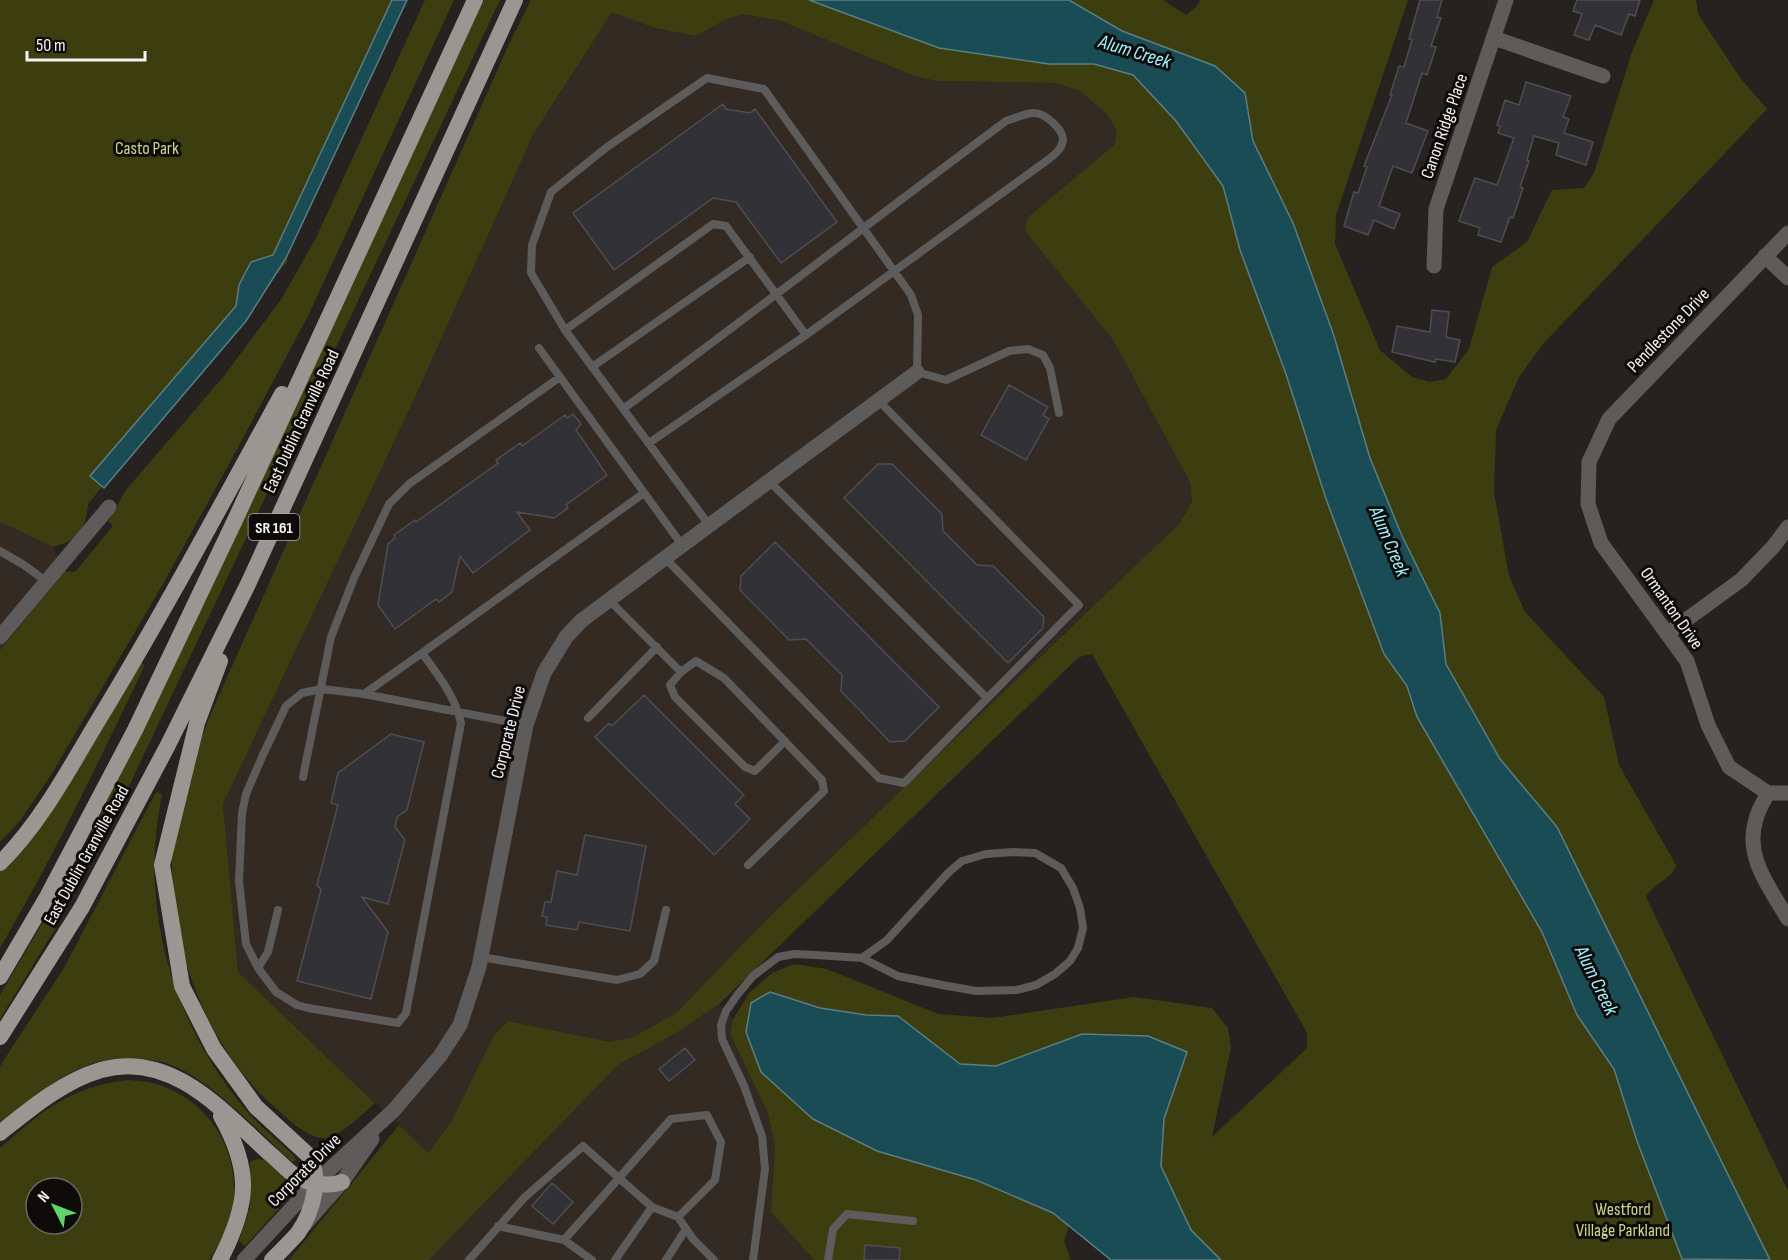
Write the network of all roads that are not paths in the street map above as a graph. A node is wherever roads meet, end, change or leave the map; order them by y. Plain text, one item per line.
1 (475, 0) edge
2 (515, 0) edge
3 (1506, 0) edge
4 (1494, 38) junction
5 (1603, 76) dead end
6 (863, 228) junction
7 (1788, 233) edge
8 (1765, 256) junction
9 (750, 258) junction
10 (1434, 267) dead end
11 (351, 269) junction
12 (894, 271) junction
13 (1788, 278) edge
14 (777, 295) junction
15 (565, 330) junction
16 (806, 335) junction
17 (539, 348) dead end
18 (592, 367) junction
19 (917, 372) junction
20 (560, 377) junction
21 (879, 401) junction
22 (623, 409) junction
23 (1059, 413) dead end
24 (649, 443) junction
25 (1589, 462) joint
26 (769, 481) junction
27 (644, 493) junction
28 (109, 507) dead end
29 (709, 525) junction
30 (1788, 527) edge
31 (682, 545) junction
32 (0, 551) edge
33 (665, 558) junction
34 (47, 582) junction
35 (249, 582) junction
36 (609, 600) junction
37 (1668, 633) junction
38 (0, 637) edge
39 (657, 647) junction
40 (422, 653) junction
41 (681, 672) junction
42 (322, 689) junction
43 (364, 694) junction
44 (987, 698) junction
45 (458, 711) junction
46 (588, 718) dead end
47 (525, 725) junction
48 (785, 741) junction
49 (303, 777) dead end
50 (1768, 793) junction
51 (1788, 793) edge
52 (0, 863) edge
53 (748, 865) dead end
54 (278, 910) dead end
55 (666, 910) dead end
56 (1788, 919) edge
57 (481, 957) junction
58 (862, 958) junction
59 (258, 968) junction
60 (0, 977) edge
61 (0, 1037) edge
62 (213, 1102) junction
63 (394, 1110) junction
64 (0, 1133) edge
65 (619, 1178) junction
66 (316, 1182) junction
67 (342, 1182) junction
68 (652, 1207) junction
69 (678, 1217) junction
70 (913, 1221) dead end
71 (498, 1226) junction
72 (686, 1229) junction
73 (299, 1232) junction
74 (564, 1240) junction
75 (220, 1260) edge
76 (244, 1260) edge
77 (272, 1260) edge
78 (469, 1260) edge
79 (592, 1260) edge
80 (615, 1260) edge
81 (666, 1260) edge
82 (714, 1260) edge
83 (753, 1260) edge
84 (828, 1260) edge

1 - 11 main road, East Dublin Granville Road / SR 161
2 - 35 main road, East Dublin Granville Road / SR 161
3 - 4 street, Canon Ridge Place
4 - 5 street
4 - 10 street, Canon Ridge Place
6 - 12 lane
6 - 12 lane
6 - 14 lane
6 - 15 lane
7 - 8 street, Pendlestone Drive
8 - 13 street
8 - 25 street, Pendlestone Drive
9 - 14 lane
9 - 15 lane
9 - 18 lane
11 - 52 main road
11 - 60 main road, East Dublin Granville Road / SR 161
12 - 16 lane
12 - 19 lane
14 - 16 lane
14 - 22 lane
15 - 18 lane
16 - 24 lane
17 - 20 lane
18 - 22 lane
19 - 21 street, Corporate Drive
19 - 23 lane
20 - 27 lane
20 - 42 lane
21 - 26 street, Corporate Drive
21 - 44 lane
22 - 24 lane
24 - 29 lane
25 - 37 street, Ormanton Drive
26 - 29 street, Corporate Drive
26 - 44 lane
27 - 31 lane
27 - 40 lane
28 - 34 street
29 - 31 street, Corporate Drive
30 - 37 street
31 - 33 street, Corporate Drive
32 - 34 lane
33 - 36 street, Corporate Drive
33 - 44 lane
34 - 38 street
35 - 61 main road, East Dublin Granville Road / SR 161
35 - 66 main road
36 - 39 lane
36 - 47 street, Corporate Drive
37 - 50 street, Ormanton Drive
39 - 41 lane
39 - 46 lane
40 - 43 lane
40 - 45 lane
41 - 48 lane
41 - 48 lane
42 - 43 lane
42 - 49 lane
42 - 59 lane
43 - 45 lane
45 - 47 lane
45 - 59 lane
47 - 57 street, Corporate Drive
48 - 53 lane
50 - 51 street
50 - 56 street
54 - 59 lane
55 - 57 lane
57 - 63 street, Corporate Drive
58 - 58 lane
58 - 83 lane
62 - 64 main road
62 - 66 main road
62 - 75 main road
63 - 66 street, Corporate Drive
63 - 67 street, Corporate Drive
65 - 68 lane
65 - 69 lane
65 - 71 lane
65 - 74 lane
66 - 67 main road
66 - 73 main road
66 - 76 street, Corporate Drive
67 - 73 street, Corporate Drive
68 - 69 lane
68 - 80 lane
69 - 72 lane
70 - 84 lane
71 - 74 lane
71 - 78 lane
72 - 81 lane
72 - 82 lane
73 - 77 main road, Corporate Drive
74 - 79 lane

